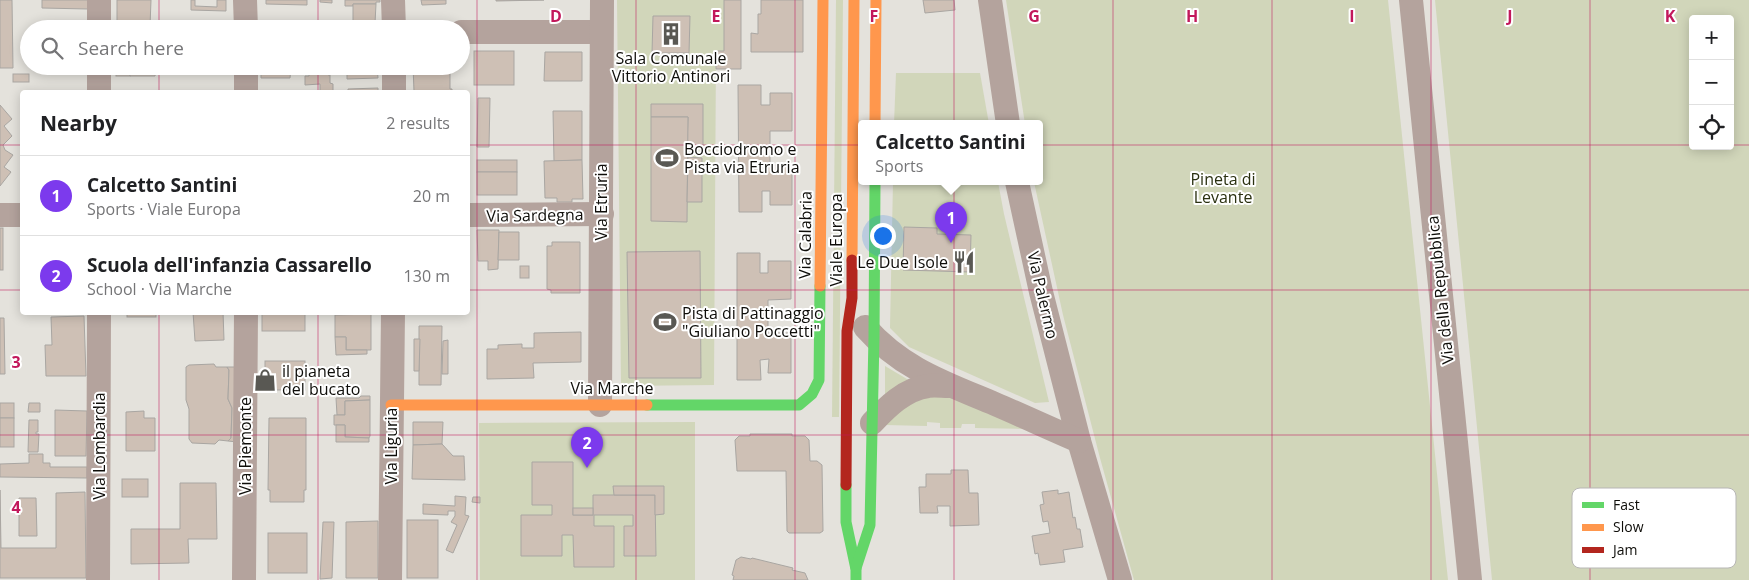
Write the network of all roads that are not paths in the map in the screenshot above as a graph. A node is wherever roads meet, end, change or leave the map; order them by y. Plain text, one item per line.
1 (99, 0) edge
2 (245, 0) edge
3 (393, 0) edge
4 (602, 0) edge
5 (823, 0) edge
6 (854, 0) edge
7 (876, 0) edge
8 (990, 0) edge
9 (1411, 0) edge
10 (99, 20) edge
11 (246, 20) edge
12 (394, 20) edge
13 (470, 32) edge
14 (601, 32) junction
15 (99, 75) edge
16 (246, 75) edge
17 (394, 75) edge
18 (100, 90) edge
19 (246, 90) edge
20 (394, 90) edge
21 (875, 120) edge
22 (1007, 120) edge
23 (875, 185) edge
24 (1018, 185) edge
25 (0, 214) edge
26 (602, 214) junction
27 (20, 215) edge
28 (470, 215) edge
29 (852, 298) junction
30 (99, 315) edge
31 (246, 315) edge
32 (393, 315) edge
33 (874, 337) junction
34 (820, 380) joint
35 (952, 386) junction
36 (391, 405) junction
37 (600, 405) junction
38 (1071, 408) junction
39 (872, 423) junction
40 (1041, 424) junction
41 (1079, 442) junction
42 (856, 574) edge
43 (98, 580) edge
44 (244, 580) edge
45 (390, 580) edge
46 (1120, 580) edge
47 (1470, 580) edge

1 - 10 street
2 - 11 street
3 - 12 street
4 - 14 street, Via Etruria
5 - 34 main road, Via Calabria
6 - 29 main road, Viale Europa
7 - 21 main road
8 - 22 street
9 - 47 street, Via della Repubblica
13 - 14 street
14 - 26 street, Via Etruria
15 - 18 street
16 - 19 street
17 - 20 street
23 - 33 main road, Viale Europa
24 - 38 street, Via Palermo
25 - 27 street
26 - 28 street, Via Sardegna
26 - 37 street, Via Etruria
29 - 33 street
29 - 42 main road, Viale Europa
30 - 43 street, Via Lombardia
31 - 44 street, Via Piemonte
32 - 36 street, Via Liguria
33 - 35 street
33 - 39 main road, Viale Europa
34 - 37 main road, Via Marche
35 - 39 street
35 - 40 street
36 - 37 main road, Via Marche
36 - 45 street, Via Liguria
38 - 40 street
38 - 41 street, Via Palermo
39 - 42 main road, Viale Europa
40 - 41 street
41 - 46 street, Via Palermo

